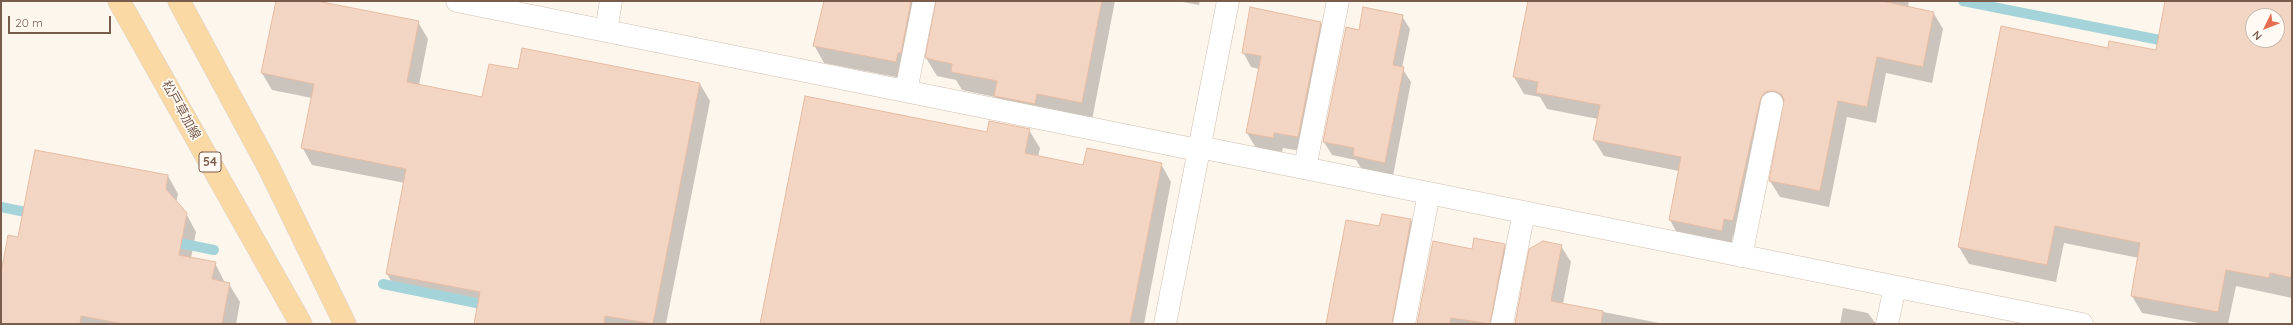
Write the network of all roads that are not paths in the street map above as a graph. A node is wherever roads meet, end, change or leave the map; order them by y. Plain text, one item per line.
1 (119, 1) edge
2 (179, 1) edge
3 (457, 1) edge
4 (611, 1) edge
5 (924, 1) edge
6 (1228, 1) edge
7 (1338, 1) edge
8 (606, 31) junction
9 (906, 91) junction
10 (1772, 103) dead end
11 (1198, 149) junction
12 (1305, 168) junction
13 (1429, 193) junction
14 (1524, 212) junction
15 (1742, 256) junction
16 (1895, 287) junction
17 (2013, 317) edge
18 (301, 324) edge
19 (345, 324) edge
20 (1165, 324) edge
21 (1404, 324) edge
22 (1502, 324) edge
23 (1887, 324) edge
24 (2082, 324) edge

1 - 18 main road, 松戸草加線 / 54
2 - 19 main road
3 - 8 street
4 - 8 street
5 - 9 street
6 - 11 street
7 - 12 street
8 - 9 street
9 - 11 street
10 - 15 street
11 - 12 street
11 - 20 street
12 - 13 street
13 - 14 street
13 - 21 street
14 - 15 street
14 - 22 street
15 - 16 street
16 - 17 street
16 - 23 street
17 - 24 street

